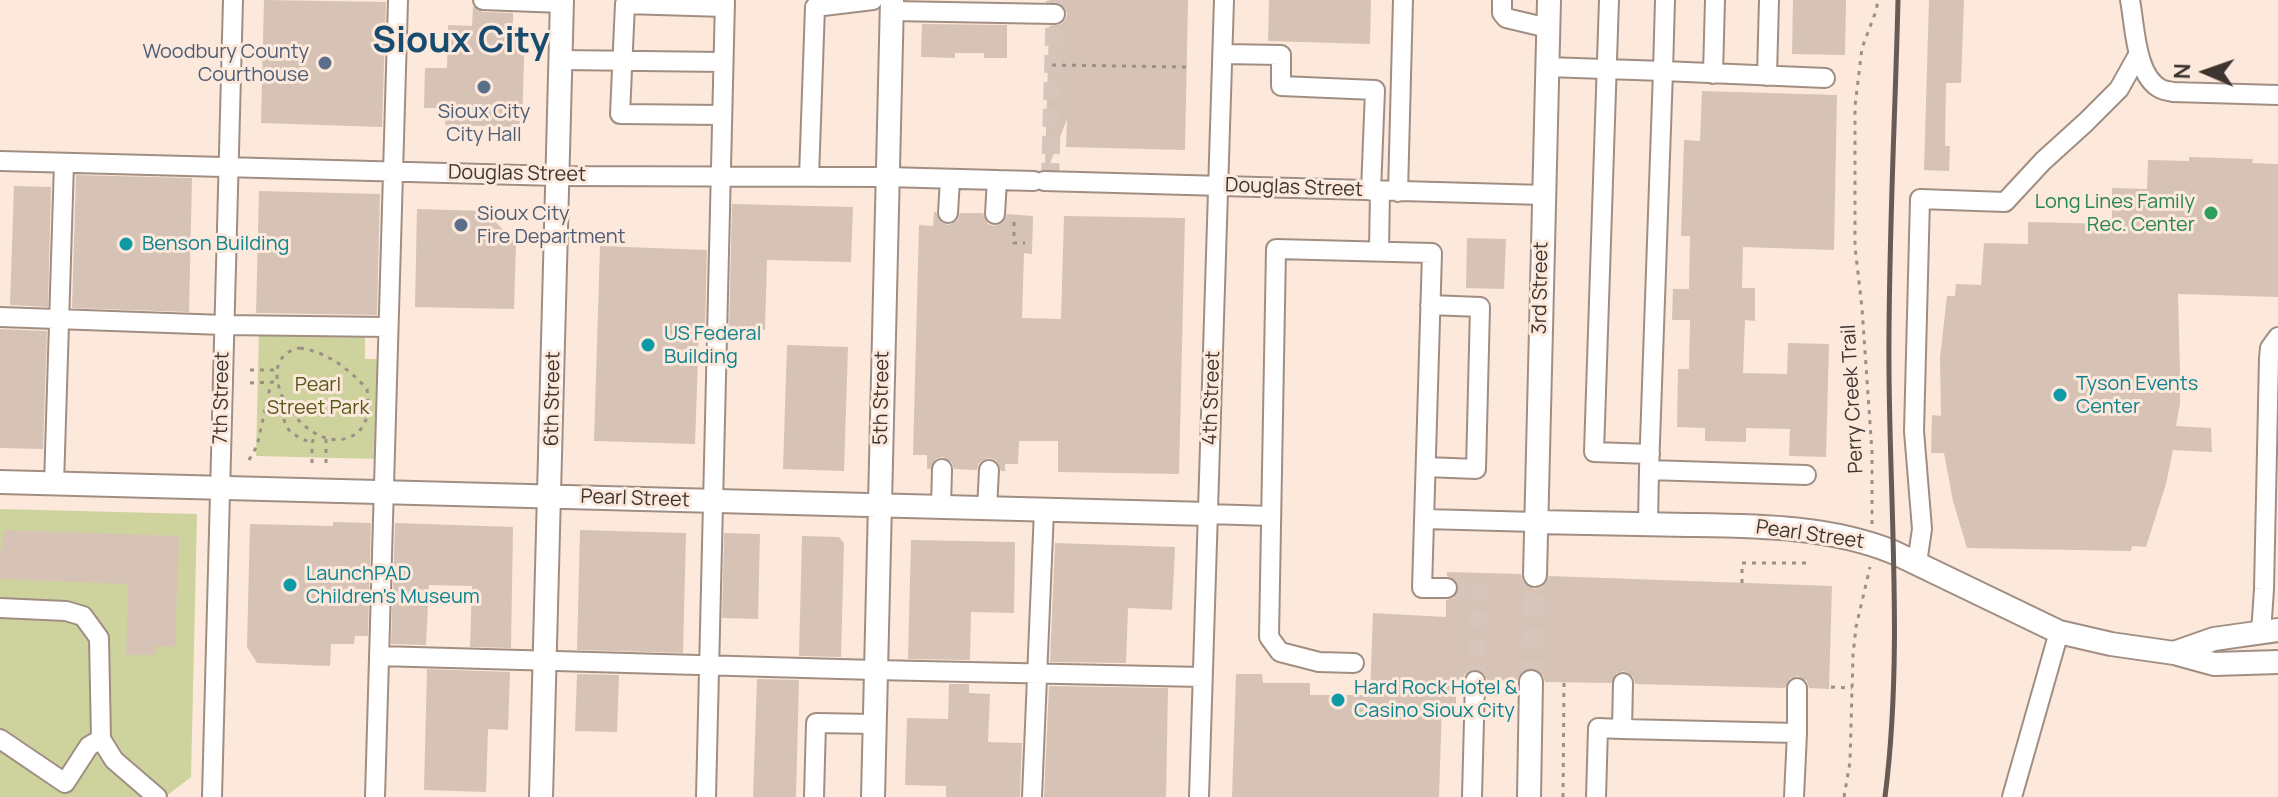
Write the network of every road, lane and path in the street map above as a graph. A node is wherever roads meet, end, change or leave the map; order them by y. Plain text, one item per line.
1 (233, 0) edge
2 (398, 0) edge
3 (483, 0) edge
4 (1224, 0) edge
5 (1403, 0) edge
6 (1502, 0) edge
7 (1549, 0) edge
8 (1609, 0) edge
9 (1665, 0) edge
10 (1715, 0) edge
11 (1769, 0) edge
12 (1878, 0) edge
13 (2130, 0) edge
14 (562, 1) edge
15 (725, 4) edge
16 (886, 4) edge
17 (1055, 14) dead end
18 (1548, 28) junction
19 (1223, 54) junction
20 (2138, 55) junction
21 (561, 60) junction
22 (623, 60) junction
23 (723, 62) junction
24 (1052, 65) dead end
25 (1187, 67) dead end
26 (1547, 67) junction
27 (1607, 69) junction
28 (1663, 71) junction
29 (1713, 74) junction
30 (1767, 76) junction
31 (1825, 78) dead end
32 (2278, 95) edge
33 (722, 115) junction
34 (0, 161) edge
35 (64, 163) junction
36 (229, 168) junction
37 (394, 171) junction
38 (558, 176) junction
39 (720, 176) junction
40 (809, 177) junction
41 (887, 177) junction
42 (950, 179) junction
43 (997, 180) junction
44 (1219, 185) junction
45 (1383, 192) junction
46 (1544, 195) junction
47 (948, 213) dead end
48 (995, 214) dead end
49 (1014, 222) dead end
50 (1025, 243) dead end
51 (1379, 251) junction
52 (1430, 305) junction
53 (0, 317) edge
54 (61, 318) junction
55 (224, 325) junction
56 (388, 327) junction
57 (2278, 337) edge
58 (250, 370) dead end
59 (276, 370) junction
60 (276, 382) junction
61 (250, 383) dead end
62 (271, 383) junction
63 (284, 399) junction
64 (315, 435) junction
65 (326, 439) junction
66 (312, 443) junction
67 (249, 460) dead end
68 (1650, 462) junction
69 (312, 463) dead end
70 (326, 464) dead end
71 (1426, 467) junction
72 (942, 469) dead end
73 (989, 470) dead end
74 (1806, 475) dead end
75 (0, 482) edge
76 (54, 484) junction
77 (220, 487) junction
78 (383, 493) junction
79 (550, 496) junction
80 (713, 501) junction
81 (879, 505) junction
82 (941, 507) junction
83 (987, 509) junction
84 (1044, 510) junction
85 (1208, 514) junction
86 (1271, 516) junction
87 (1425, 519) junction
88 (1536, 522) junction
89 (1648, 524) junction
90 (1876, 545) junction
91 (1742, 557) dead end
92 (1742, 563) junction
93 (1811, 563) dead end
94 (1917, 563) junction
95 (1535, 575) tunnel mouth
96 (1742, 583) dead end
97 (1447, 588) tunnel mouth
98 (0, 608) edge
99 (2059, 632) junction
100 (2269, 632) edge
101 (2174, 653) junction
102 (379, 656) junction
103 (545, 661) junction
104 (2278, 662) edge
105 (1354, 663) dead end
106 (709, 665) junction
107 (875, 670) junction
108 (1036, 674) junction
109 (1202, 677) junction
110 (1475, 681) tunnel mouth
111 (1531, 682) tunnel mouth
112 (1564, 682) dead end
113 (1623, 683) dead end
114 (1831, 687) dead end
115 (1797, 688) dead end
116 (1852, 688) junction
117 (874, 724) junction
118 (1622, 729) junction
119 (1797, 733) junction
120 (0, 739) edge
121 (101, 739) junction
122 (157, 797) edge
123 (212, 797) edge
124 (375, 797) edge
125 (541, 797) edge
126 (706, 797) edge
127 (814, 797) edge
128 (873, 797) edge
129 (1032, 797) edge
130 (1199, 797) edge
131 (1472, 797) edge
132 (1529, 797) edge
133 (1563, 797) edge
134 (1596, 797) edge
135 (1794, 797) edge
136 (1844, 797) edge
137 (2012, 797) edge

1 - 36 street, 7th Street
2 - 37 street
3 - 14 street
4 - 19 street, 4th Street
5 - 45 street
6 - 18 street
7 - 18 main road, 3rd Street
8 - 27 street
9 - 28 street
10 - 29 street
11 - 30 street
12 - 90 path, Perry Creek Trail
13 - 20 street
14 - 21 main road, 6th Street
15 - 22 street
15 - 23 street
16 - 17 street
16 - 40 street
16 - 41 main road, 5th Street
18 - 26 main road, 3rd Street
19 - 44 street, 4th Street
19 - 45 street
20 - 32 street
20 - 94 street
21 - 22 street
21 - 38 main road, 6th Street
22 - 23 street
22 - 33 street
23 - 33 street
24 - 25 path
26 - 27 street
26 - 46 main road, 3rd Street
27 - 28 street
27 - 68 street
28 - 29 street
28 - 68 street
29 - 30 street
30 - 31 street
33 - 39 street
34 - 35 street, Douglas Street
35 - 36 street, Douglas Street
35 - 54 street
36 - 37 street, Douglas Street
36 - 55 street, 7th Street
37 - 38 street, Douglas Street
37 - 56 street
38 - 39 street, Douglas Street
38 - 79 main road, 6th Street
39 - 40 street, Douglas Street
39 - 80 street
40 - 41 street, Douglas Street
41 - 42 street, Douglas Street
41 - 81 main road, 5th Street
42 - 43 street, Douglas Street
42 - 47 street
43 - 44 street, Douglas Street
43 - 48 street
44 - 45 street, Douglas Street
44 - 85 street, 4th Street
45 - 46 street, Douglas Street
45 - 51 street
46 - 88 main road, 3rd Street
49 - 50 path
51 - 52 street
51 - 86 street
52 - 71 street
52 - 71 street
53 - 54 street
54 - 55 street
54 - 76 street
55 - 56 street
55 - 77 street, 7th Street
56 - 78 street
57 - 100 street
58 - 59 path
59 - 60 path
59 - 65 path
60 - 62 path
60 - 63 path
61 - 62 path
62 - 67 path
63 - 64 path
63 - 66 path
64 - 65 path
64 - 66 path
65 - 70 path
66 - 69 path
68 - 74 street
68 - 89 street
71 - 87 street
72 - 82 street
73 - 83 street
75 - 76 main road, Pearl Street
76 - 77 main road, Pearl Street
77 - 78 main road, Pearl Street
77 - 123 street, 7th Street
78 - 79 main road, Pearl Street
78 - 102 street
79 - 80 main road, Pearl Street
79 - 103 main road, 6th Street
80 - 81 main road, Pearl Street
80 - 106 street
81 - 82 main road, Pearl Street
81 - 107 main road, 5th Street
82 - 83 main road, Pearl Street
83 - 84 main road, Pearl Street
84 - 85 main road, Pearl Street
84 - 108 street
85 - 86 street, Pearl Street
85 - 109 street, 4th Street
86 - 105 street
87 - 88 street, Pearl Street
87 - 97 street
88 - 89 main road, Pearl Street
88 - 95 main road, 3rd Street
89 - 90 main road, Pearl Street
90 - 94 main road, Pearl Street
90 - 116 path, Perry Creek Trail
91 - 92 path
92 - 93 path
92 - 96 path
94 - 99 main road, Pearl Street
98 - 121 street
99 - 101 main road, Pearl Street
99 - 137 street
100 - 101 main road, Pearl Street
101 - 104 main road, Pearl Street
102 - 103 street
102 - 124 street
103 - 106 street
103 - 125 main road, 6th Street
106 - 107 street
106 - 126 street
107 - 108 street
107 - 117 main road, 5th Street
108 - 109 street
108 - 129 street
109 - 130 street, 4th Street
110 - 131 street
111 - 132 main road
112 - 133 path
113 - 118 street
114 - 116 path
115 - 119 street
116 - 136 path, Perry Creek Trail
117 - 127 street
117 - 128 main road, 5th Street
118 - 119 street
118 - 134 street
119 - 135 street
120 - 121 street
121 - 122 street

